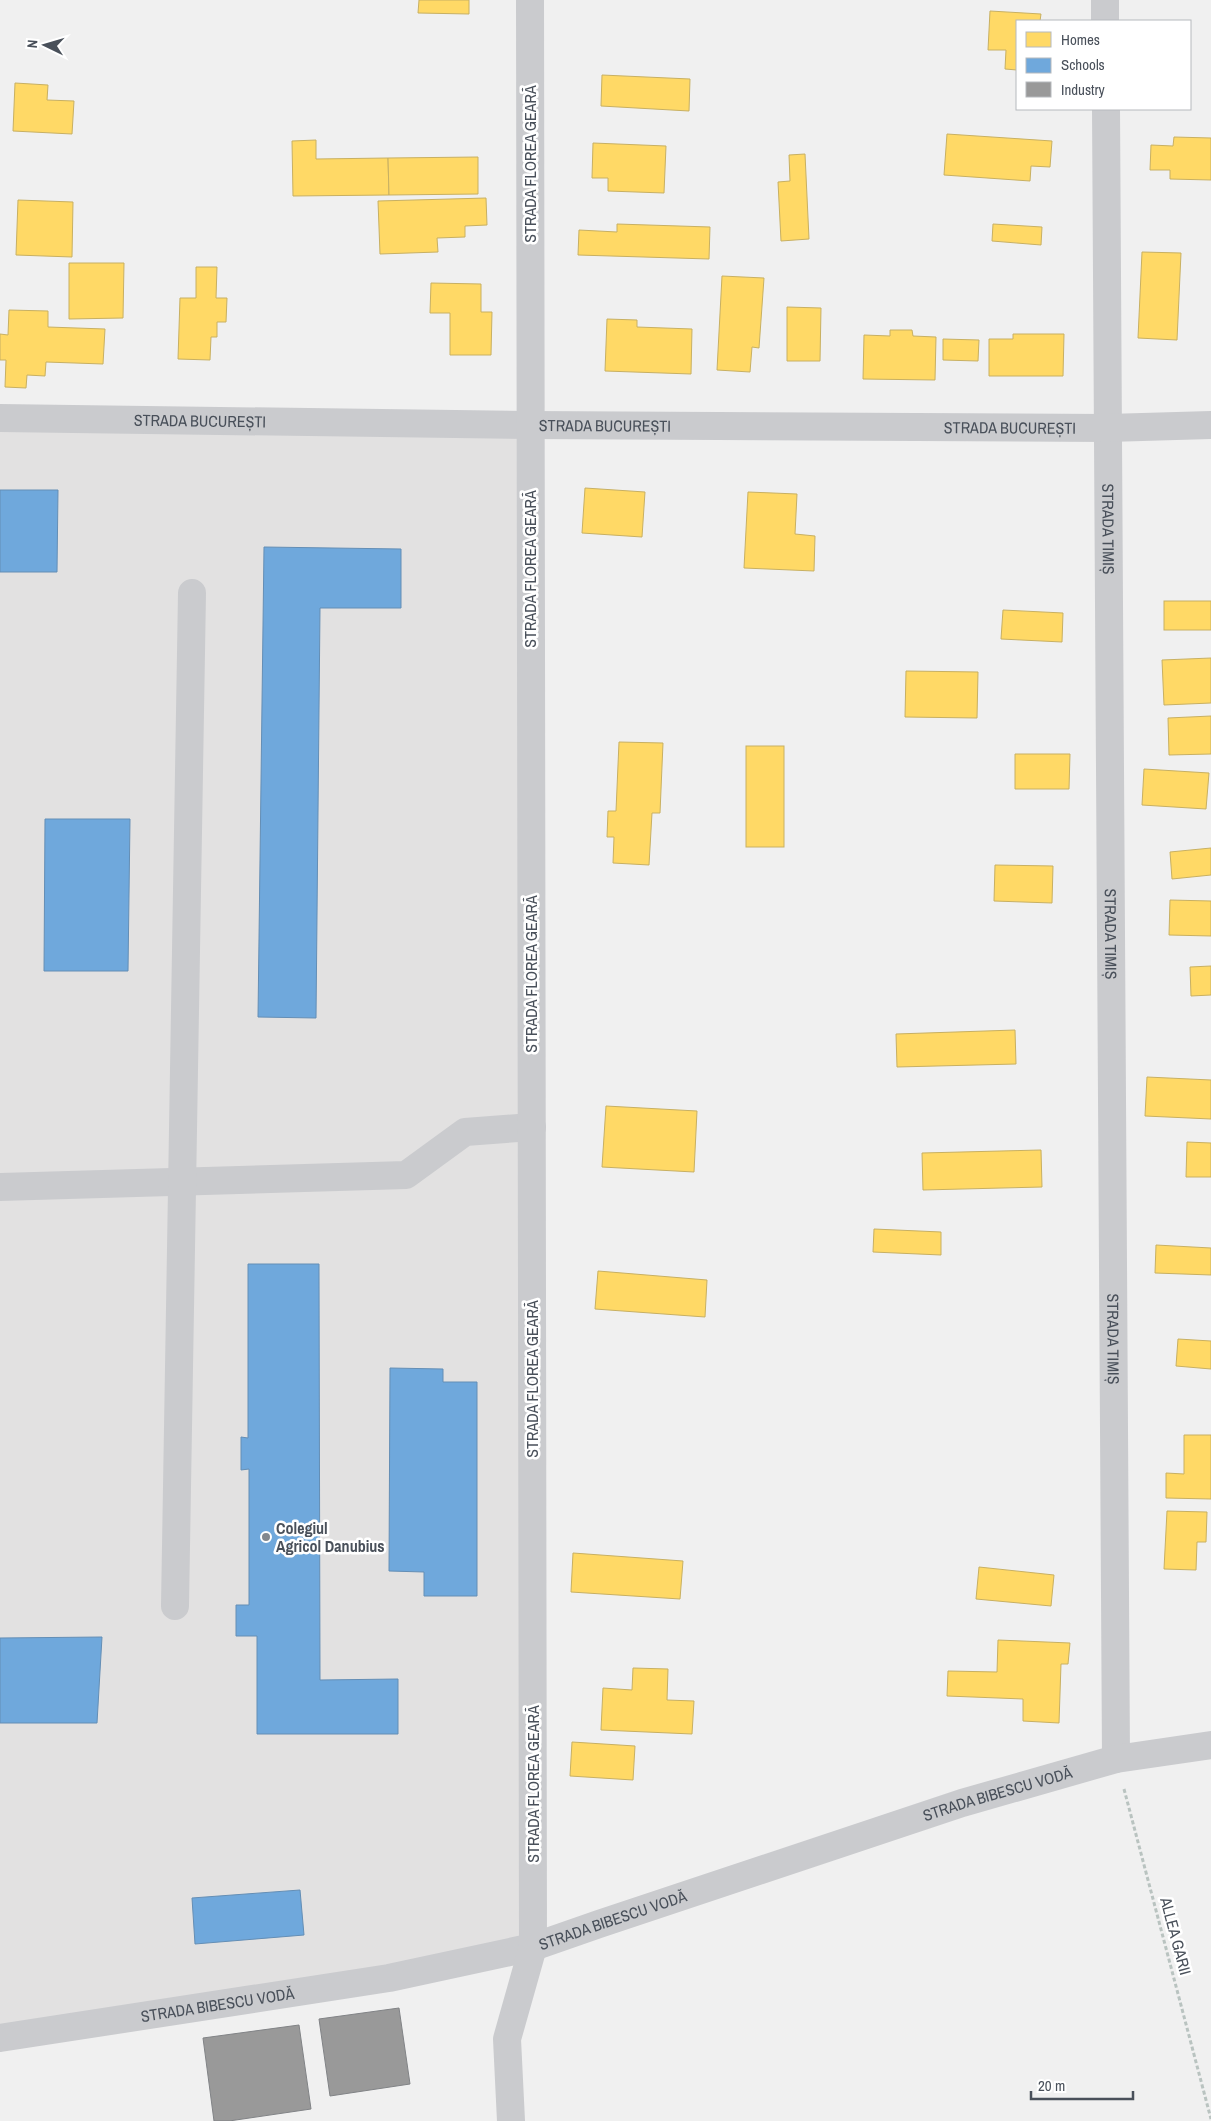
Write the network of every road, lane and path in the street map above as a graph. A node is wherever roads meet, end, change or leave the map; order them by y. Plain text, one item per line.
1 (530, 0) edge
2 (1105, 0) edge
3 (1105, 20) edge
4 (1106, 110) edge
5 (0, 418) edge
6 (530, 425) junction
7 (1211, 425) edge
8 (1108, 428) junction
9 (192, 593) dead end
10 (532, 1127) junction
11 (183, 1181) junction
12 (0, 1187) edge
13 (175, 1606) dead end
14 (1211, 1745) edge
15 (1116, 1760) junction
16 (533, 1948) junction
17 (0, 2038) edge
18 (1211, 2119) edge
19 (511, 2121) edge

1 - 6 street, STRADA FLOREA GEARĂ
2 - 3 street
4 - 8 street, STRADA TIMIȘ
5 - 6 street, STRADA BUCUREȘTI
6 - 8 street, STRADA BUCUREȘTI
6 - 10 street, STRADA FLOREA GEARĂ
7 - 8 street, STRADA BUCUREȘTI
8 - 15 street, STRADA TIMIȘ
9 - 11 street
10 - 11 street
10 - 16 street, STRADA FLOREA GEARĂ
11 - 12 street
11 - 13 street
14 - 15 street, STRADA BIBESCU VODĂ
15 - 16 street, STRADA BIBESCU VODĂ
15 - 18 path, ALLEA GARII
16 - 17 street, STRADA BIBESCU VODĂ
16 - 19 street, STRADA FLOREA GEARĂ

